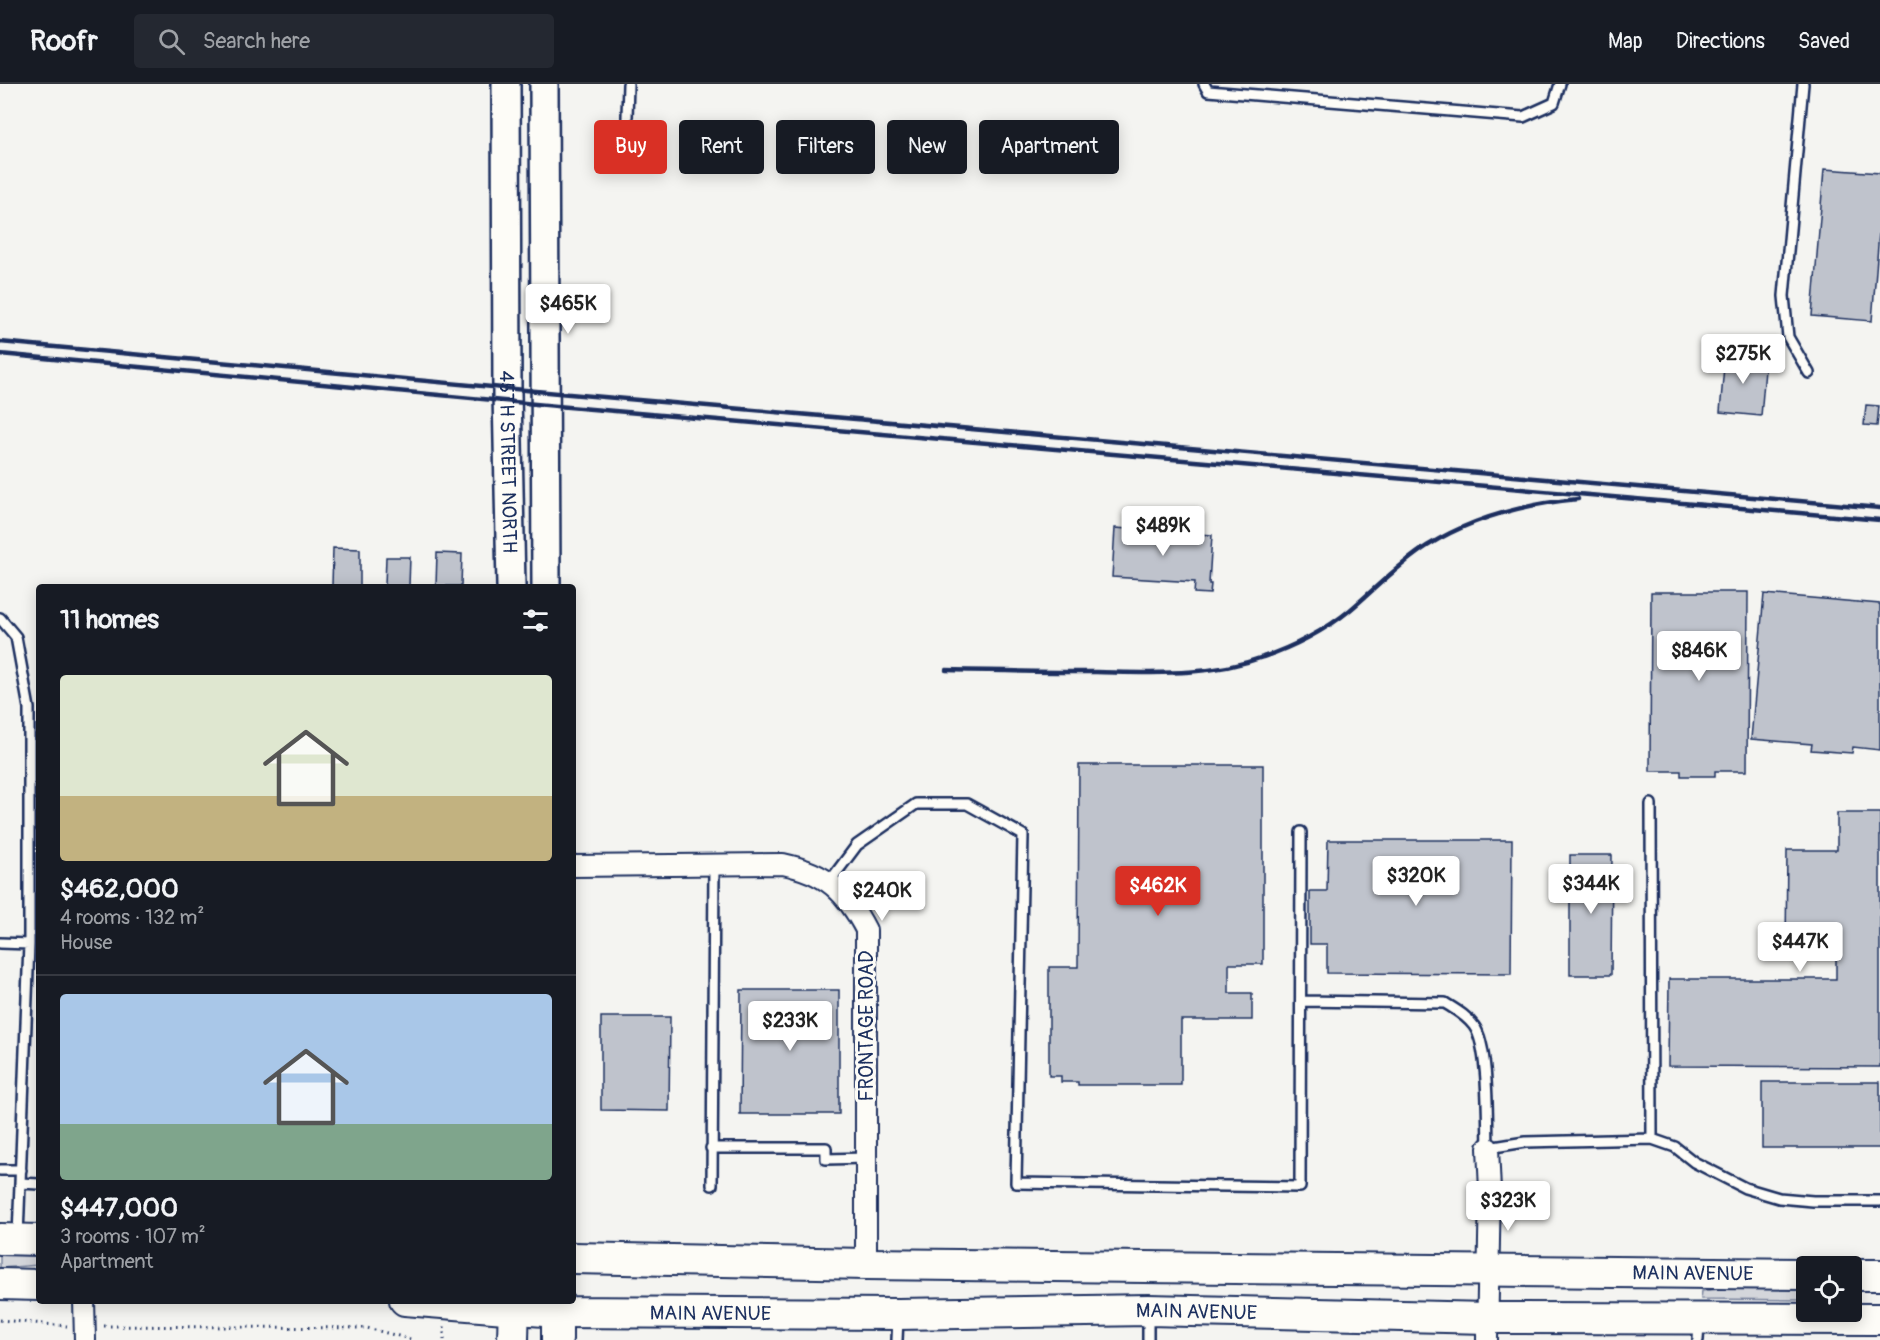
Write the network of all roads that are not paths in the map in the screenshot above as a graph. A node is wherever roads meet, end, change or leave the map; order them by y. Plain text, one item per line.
1 (506, 84) edge
2 (544, 84) edge
3 (628, 84) edge
4 (1204, 84) edge
5 (1560, 84) edge
6 (1803, 84) edge
7 (627, 117) dead end
8 (1809, 373) dead end
9 (511, 584) edge
10 (546, 584) edge
11 (0, 618) edge
12 (1651, 804) dead end
13 (1301, 832) dead end
14 (714, 864) junction
15 (576, 866) edge
16 (830, 881) junction
17 (0, 944) edge
18 (29, 944) junction
19 (1301, 1001) junction
20 (1652, 1139) junction
21 (711, 1148) junction
22 (1488, 1148) junction
23 (866, 1158) junction
24 (0, 1170) edge
25 (21, 1170) junction
26 (20, 1183) junction
27 (36, 1184) edge
28 (712, 1185) dead end
29 (1880, 1201) edge
30 (19, 1239) edge
31 (576, 1258) edge
32 (866, 1264) junction
33 (1488, 1271) junction
34 (1796, 1274) edge
35 (1862, 1275) edge
36 (1880, 1275) edge
37 (0, 1284) edge
38 (36, 1285) edge
39 (83, 1304) edge
40 (514, 1304) edge
41 (1148, 1310) junction
42 (557, 1317) edge
43 (1880, 1319) edge
44 (897, 1327) edge
45 (1488, 1329) edge
46 (1699, 1329) edge
47 (78, 1333) edge
48 (513, 1340) edge
49 (1148, 1340) edge

1 - 9 main road, 45TH STREET NORTH
2 - 10 main road, 45TH STREET NORTH
3 - 7 lane
4 - 5 lane
6 - 8 lane
11 - 18 lane
12 - 20 lane
13 - 19 lane
14 - 15 street, FRONTAGE ROAD
14 - 16 street, FRONTAGE ROAD
14 - 21 lane
16 - 19 lane
16 - 23 street, FRONTAGE ROAD
17 - 18 lane
18 - 25 lane
19 - 22 lane
20 - 22 lane
20 - 29 lane
21 - 23 lane
21 - 28 lane
22 - 33 street
23 - 32 street, FRONTAGE ROAD
24 - 25 lane
25 - 26 lane
26 - 27 lane
26 - 30 lane
31 - 32 main road, MAIN AVENUE
32 - 33 main road, MAIN AVENUE
33 - 34 main road, MAIN AVENUE
33 - 45 street
35 - 36 main road
37 - 38 main road
39 - 47 street
40 - 42 main road, MAIN AVENUE
40 - 48 main road
41 - 44 main road, MAIN AVENUE
41 - 45 main road, MAIN AVENUE
41 - 49 lane
42 - 44 main road, MAIN AVENUE
43 - 46 main road, MAIN AVENUE
45 - 46 main road, MAIN AVENUE

